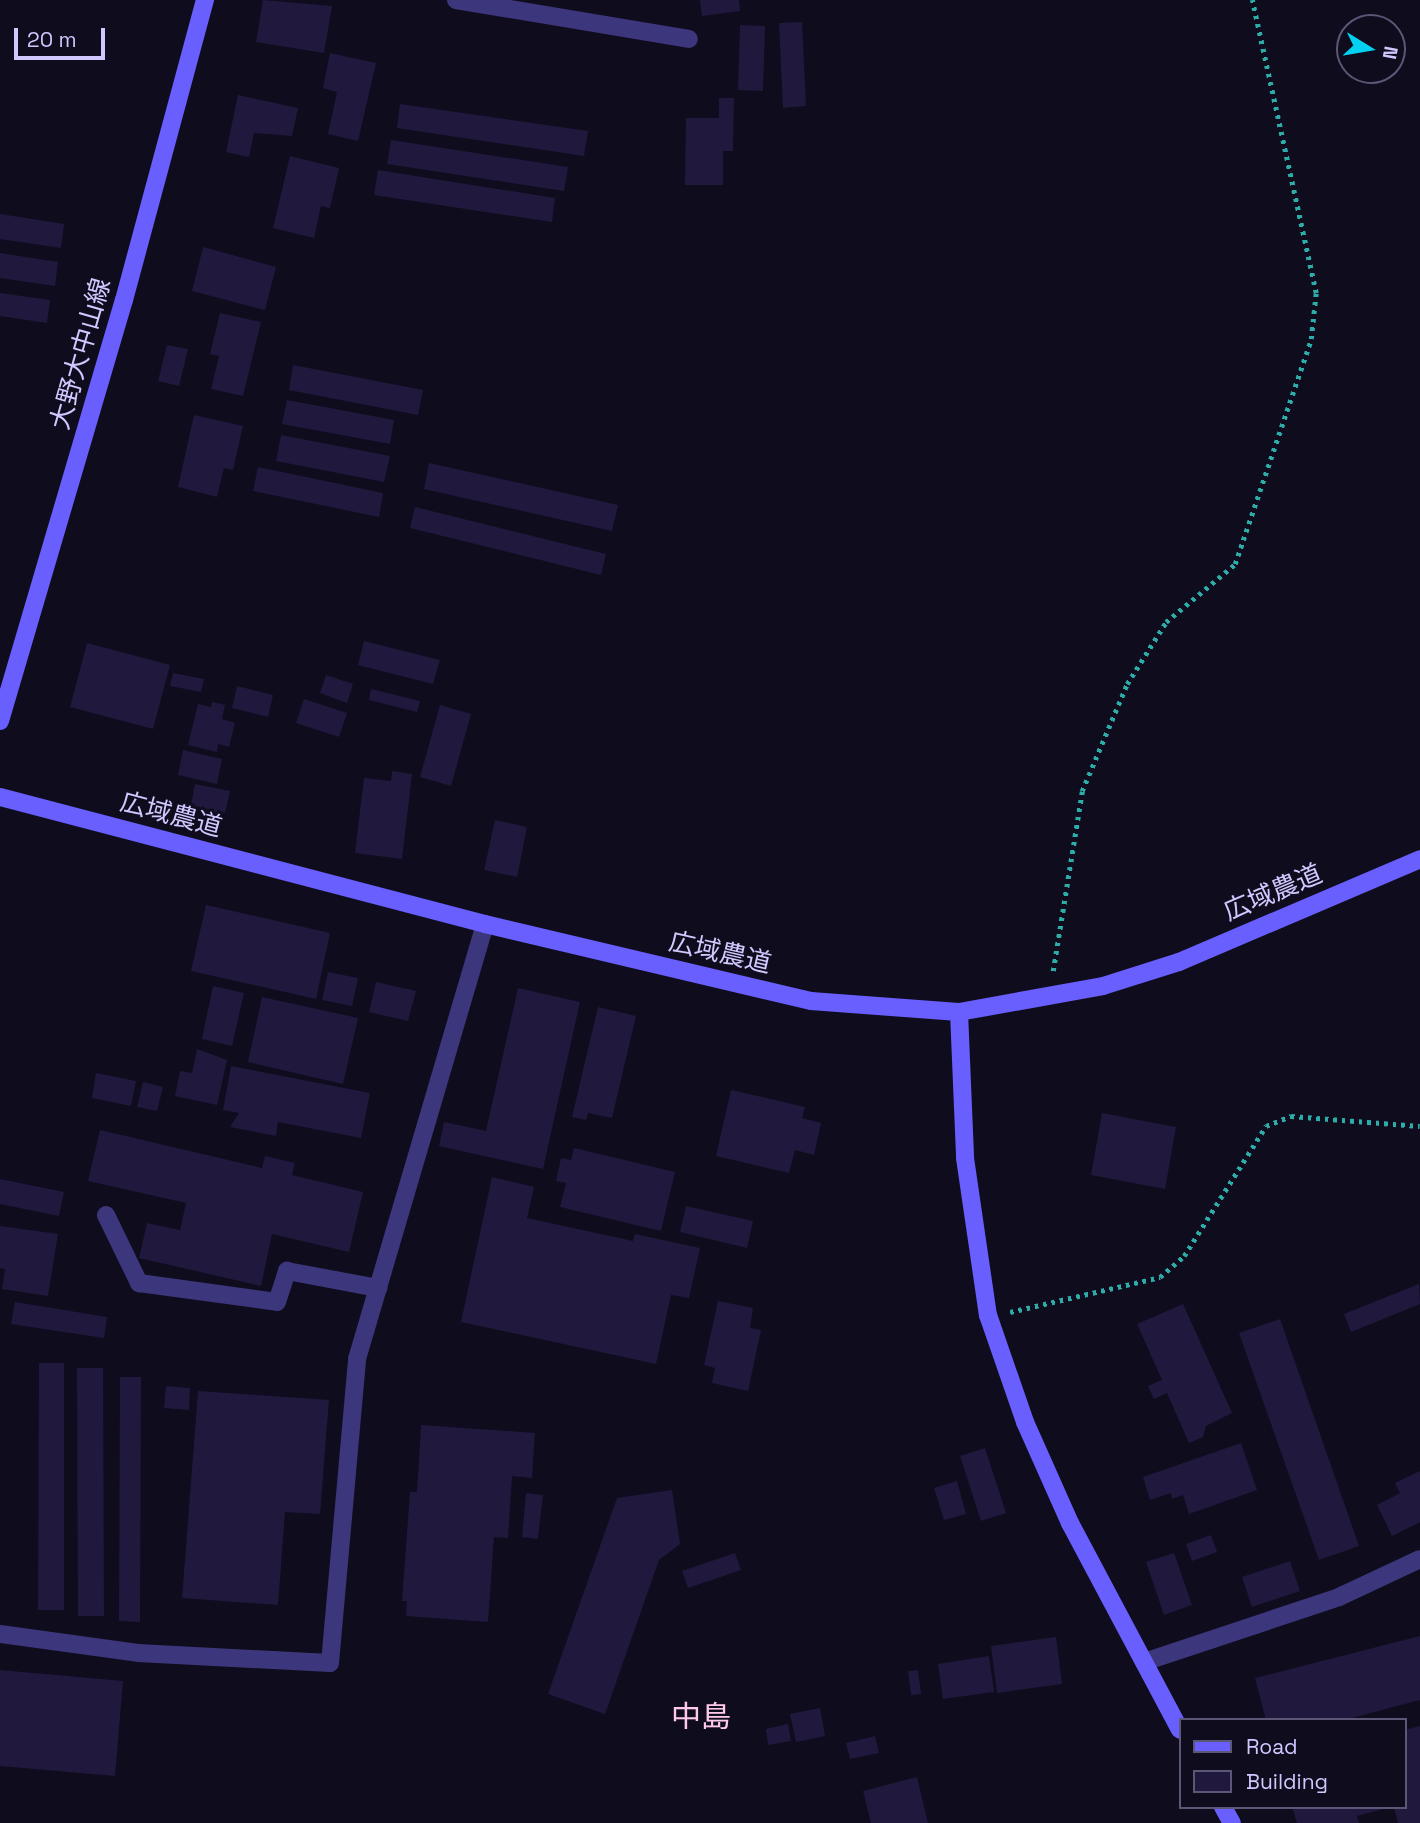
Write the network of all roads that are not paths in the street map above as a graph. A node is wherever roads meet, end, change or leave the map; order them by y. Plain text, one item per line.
1 (205, 0) edge
2 (456, 0) edge
3 (689, 39) dead end
4 (0, 721) edge
5 (0, 797) edge
6 (1420, 859) edge
7 (485, 924) junction
8 (960, 1012) junction
9 (106, 1215) dead end
10 (378, 1288) junction
11 (1420, 1559) edge
12 (0, 1634) edge
13 (1144, 1662) junction
14 (1178, 1726) edge

1 - 4 street, 大野大中山線
2 - 3 street
5 - 7 street, 広域農道
6 - 8 street, 広域農道
7 - 8 street, 広域農道
7 - 10 street
8 - 13 street
9 - 10 street
10 - 12 street
11 - 13 street
13 - 14 street

